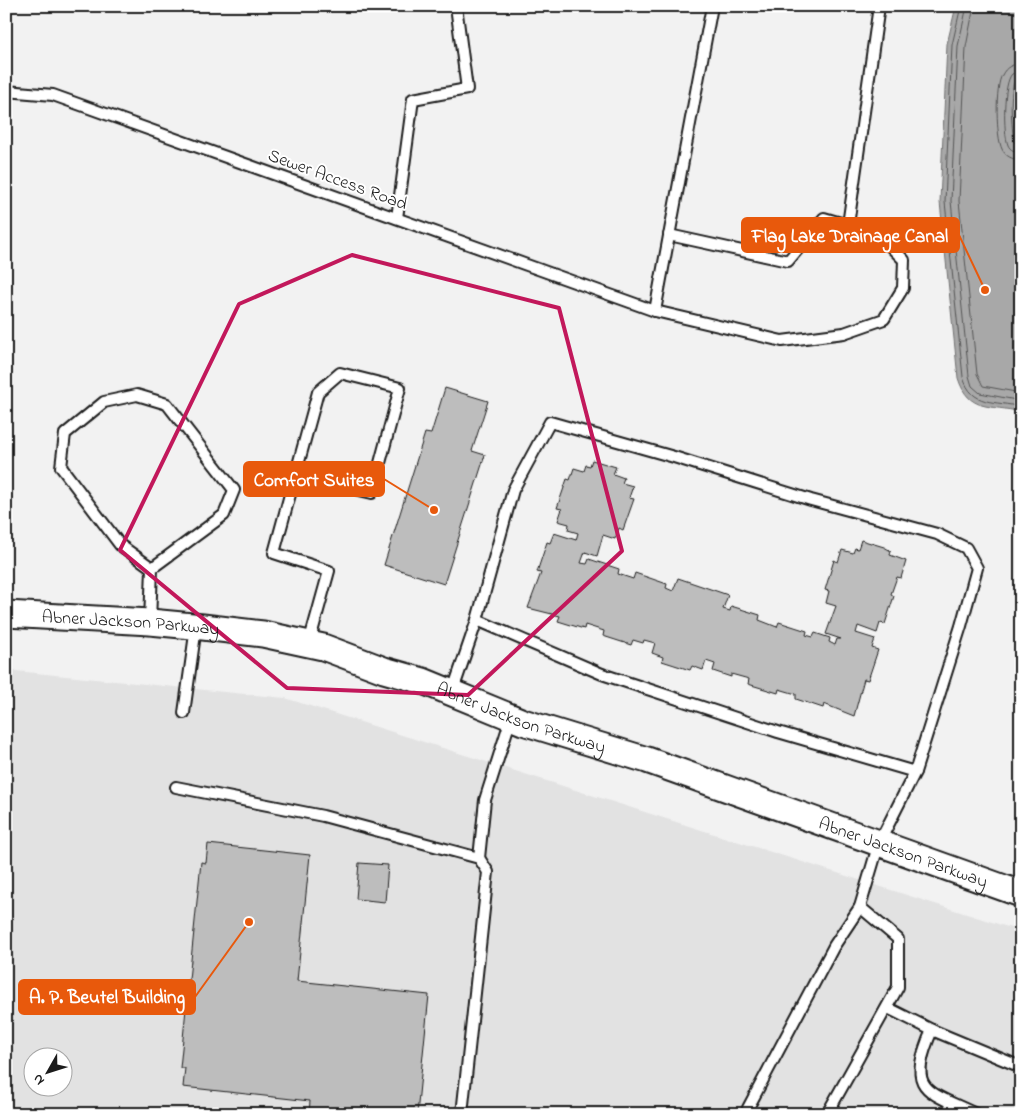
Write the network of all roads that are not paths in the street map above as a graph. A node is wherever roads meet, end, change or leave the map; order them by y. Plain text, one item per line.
1 (456, 6) edge
2 (712, 6) edge
3 (879, 6) edge
4 (6, 91) edge
5 (397, 218) junction
6 (848, 225) junction
7 (669, 235) junction
8 (655, 311) junction
9 (295, 475) junction
10 (152, 568) junction
11 (6, 614) edge
12 (477, 620) junction
13 (150, 622) junction
14 (196, 626) junction
15 (309, 644) junction
16 (452, 693) junction
17 (184, 713) dead end
18 (511, 718) junction
19 (915, 772) junction
20 (176, 787) dead end
21 (879, 843) junction
22 (479, 858) junction
23 (1021, 894) edge
24 (860, 907) junction
25 (888, 1008) junction
26 (932, 1030) junction
27 (1021, 1067) edge
28 (462, 1114) edge
29 (752, 1114) edge
30 (827, 1114) edge
31 (976, 1114) edge

1 - 5 lane
2 - 7 lane
3 - 6 lane
4 - 5 lane, Sewer Access Road
5 - 8 lane, Sewer Access Road
6 - 7 lane, Sewer Access Road
6 - 8 lane, Sewer Access Road
7 - 8 lane
9 - 9 lane
9 - 15 lane
10 - 10 lane
10 - 13 lane
11 - 13 street, Abner Jackson Parkway
12 - 16 lane
12 - 19 lane
12 - 19 lane
13 - 14 street, Abner Jackson Parkway
14 - 15 street, Abner Jackson Parkway
14 - 17 lane
15 - 16 street, Abner Jackson Parkway
16 - 18 street, Abner Jackson Parkway
18 - 21 street, Abner Jackson Parkway
18 - 22 lane
19 - 21 lane
20 - 22 lane
21 - 23 street, Abner Jackson Parkway
21 - 24 lane
22 - 28 lane
24 - 25 lane
24 - 29 lane
25 - 26 lane
25 - 30 lane
26 - 27 lane
26 - 31 lane

